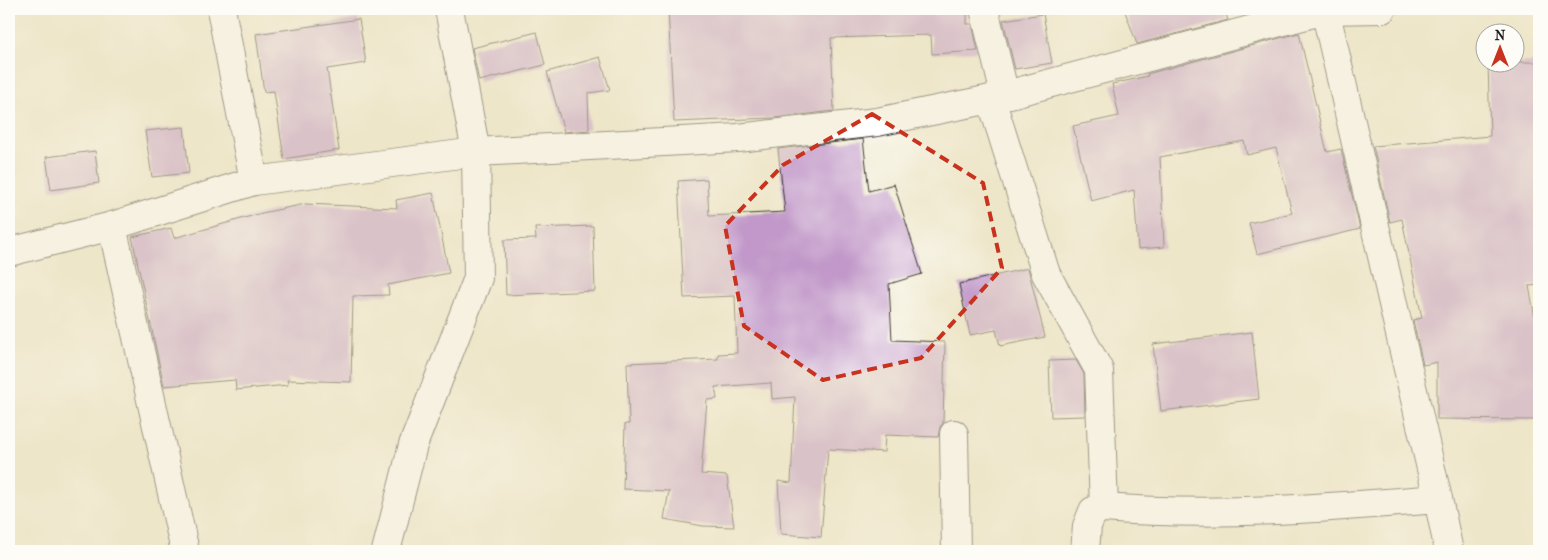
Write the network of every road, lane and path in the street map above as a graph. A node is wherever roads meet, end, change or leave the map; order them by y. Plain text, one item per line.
1 (221, 9) edge
2 (449, 9) edge
3 (984, 9) edge
4 (1325, 9) edge
5 (1382, 9) edge
6 (998, 97) junction
7 (476, 152) junction
8 (254, 181) junction
9 (112, 226) junction
10 (9, 252) edge
11 (954, 434) dead end
12 (1438, 499) junction
13 (1104, 508) junction
14 (185, 551) edge
15 (386, 551) edge
16 (956, 551) edge
17 (1085, 551) edge
18 (1449, 551) edge

1 - 8 street
2 - 7 street
3 - 6 street
4 - 5 street
4 - 6 street
4 - 12 street
6 - 7 street
6 - 13 street
7 - 8 street
7 - 15 street
8 - 9 street
9 - 10 street
9 - 14 street
11 - 16 street
12 - 13 street
12 - 18 street
13 - 17 street

